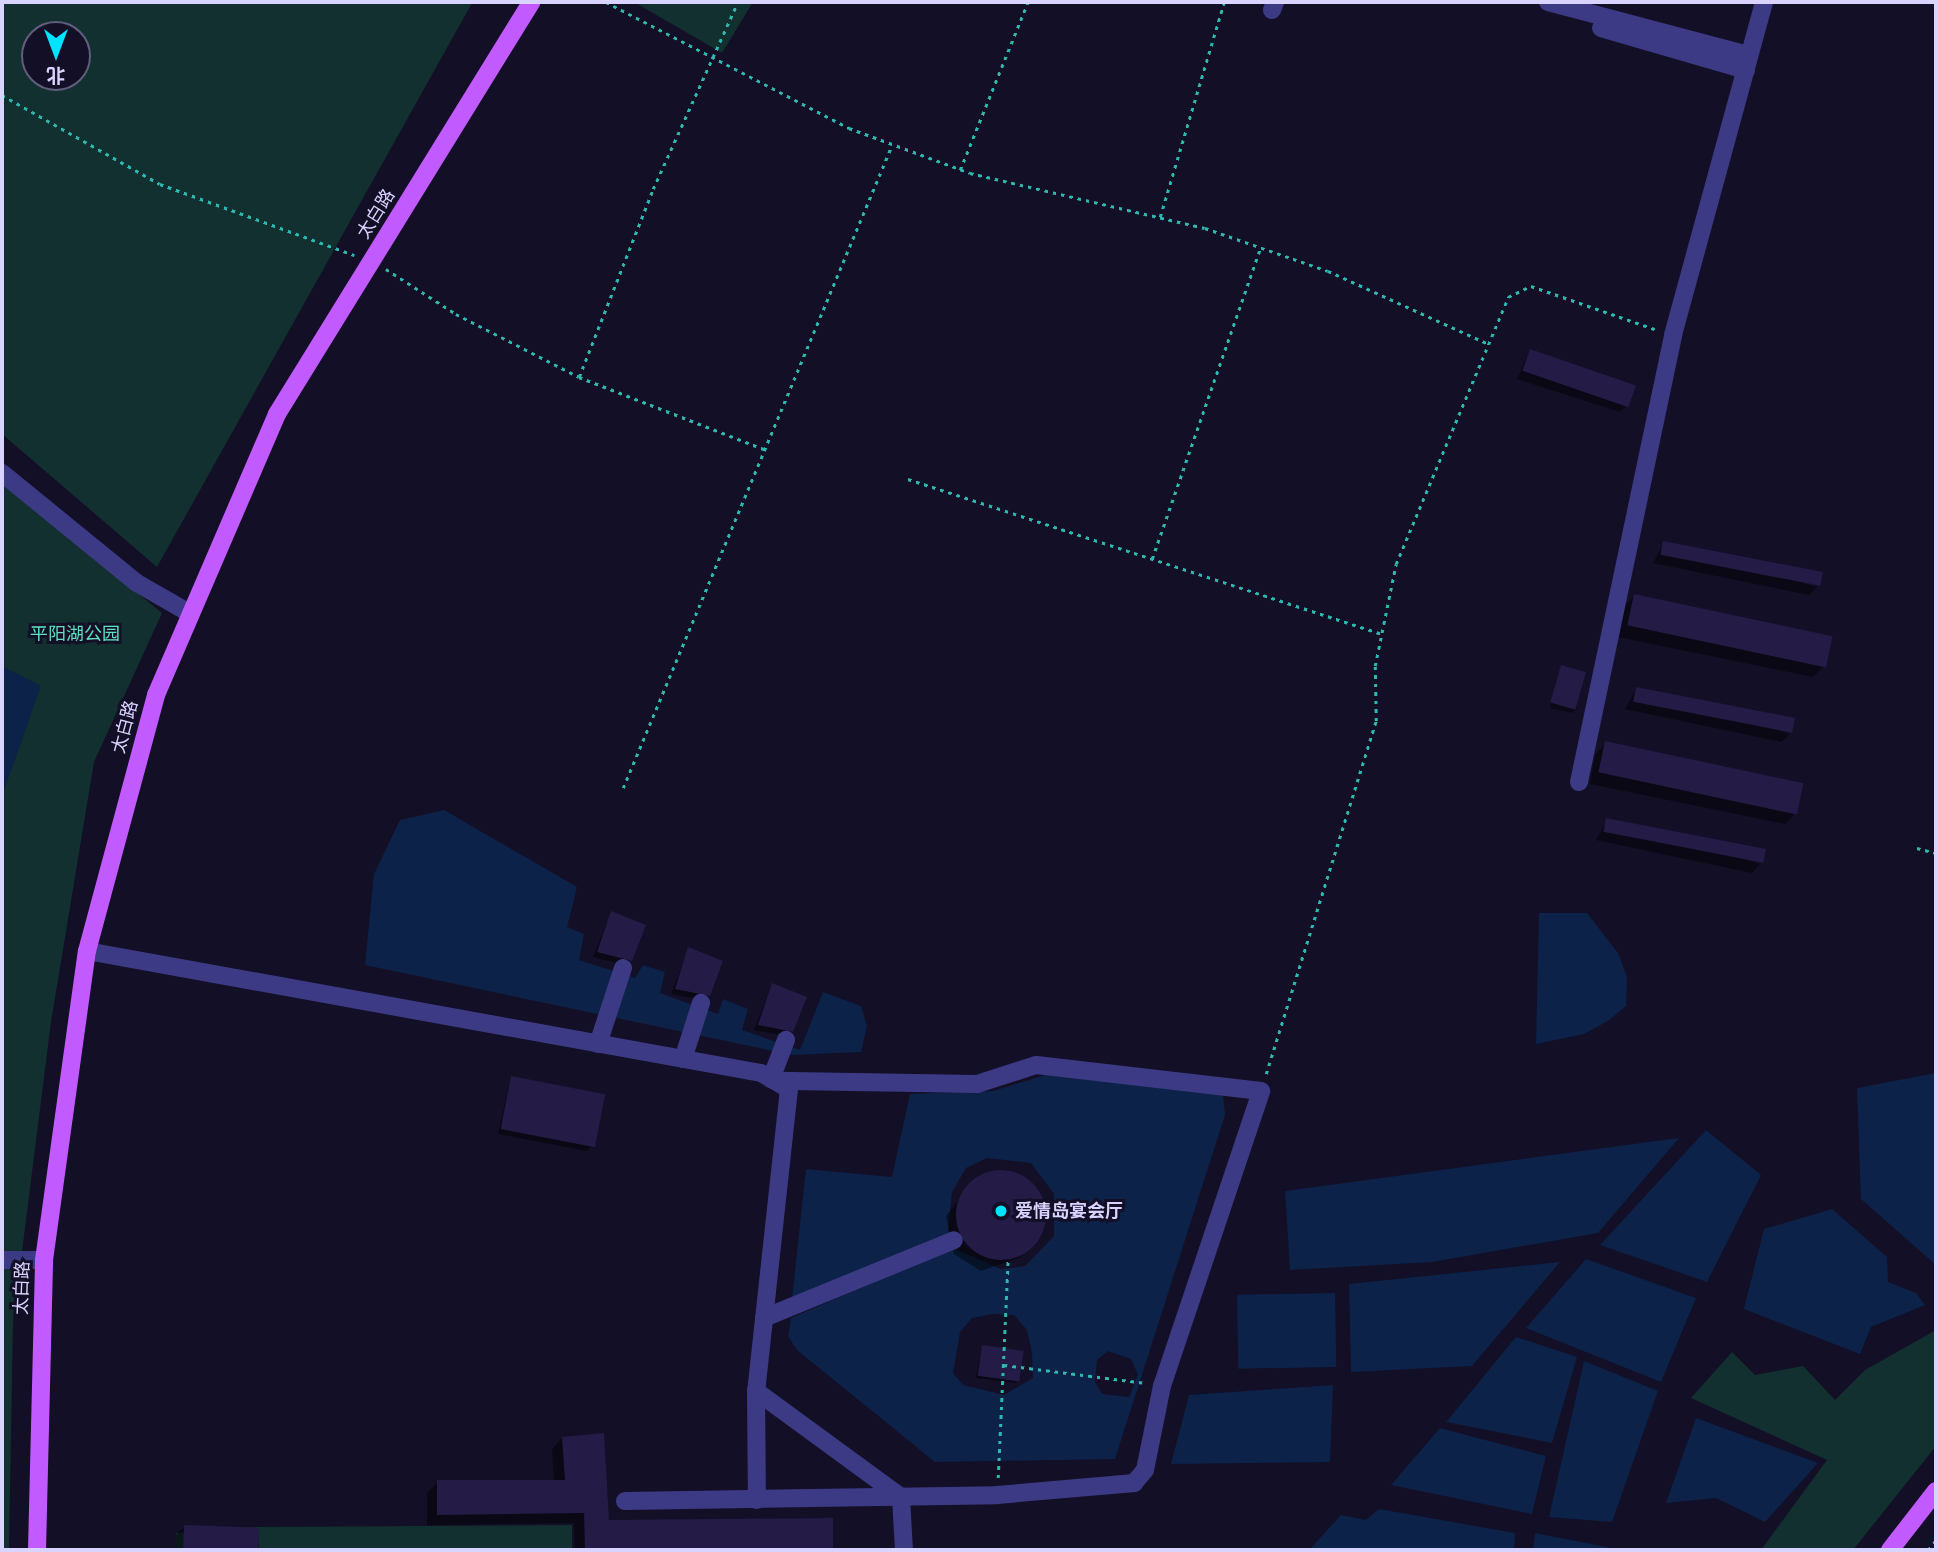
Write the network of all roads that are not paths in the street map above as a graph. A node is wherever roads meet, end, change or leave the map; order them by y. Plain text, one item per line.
1 (531, 2) edge
2 (1548, 2) edge
3 (1764, 2) edge
4 (1601, 28) dead end
5 (1747, 62) junction
6 (2, 473) edge
7 (191, 614) junction
8 (1579, 782) dead end
9 (87, 951) junction
10 (623, 968) dead end
11 (701, 1003) dead end
12 (786, 1040) dead end
13 (598, 1044) junction
14 (683, 1059) junction
15 (774, 1080) junction
16 (954, 1240) dead end
17 (2, 1260) edge
18 (44, 1261) junction
19 (764, 1318) junction
20 (756, 1391) junction
21 (1936, 1491) edge
22 (901, 1497) junction
23 (757, 1500) junction
24 (625, 1501) dead end
25 (37, 1550) edge
26 (904, 1550) edge
27 (1890, 1550) edge

1 - 7 main road, 太白路
2 - 5 street
3 - 5 street
4 - 5 street
5 - 8 street
6 - 7 street
7 - 9 main road, 太白路
9 - 13 street
9 - 18 main road, 太白路
10 - 13 street
11 - 14 street
12 - 15 street
13 - 14 street
14 - 15 street
15 - 19 street
15 - 22 street
16 - 19 street
17 - 18 street
18 - 25 main road, 太白路
19 - 20 street
20 - 22 street
20 - 23 street
21 - 27 main road
22 - 23 street
22 - 26 street
23 - 24 street

